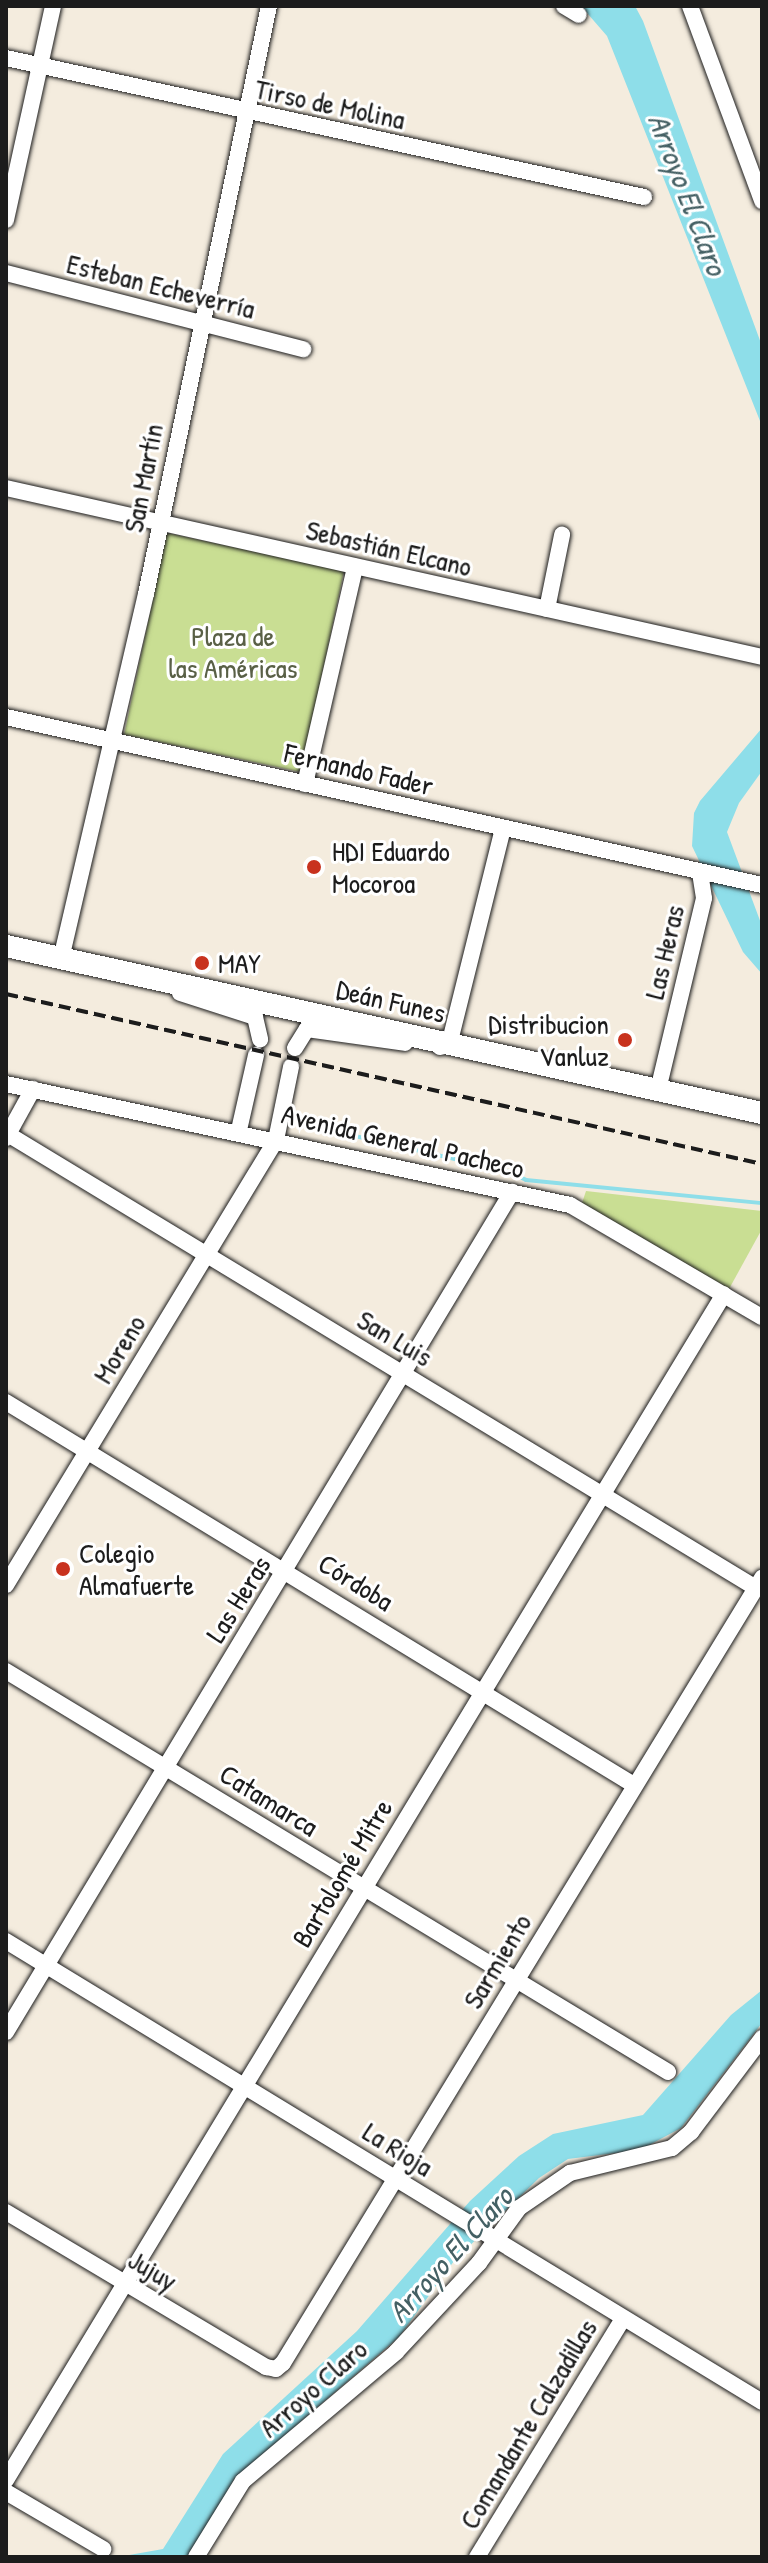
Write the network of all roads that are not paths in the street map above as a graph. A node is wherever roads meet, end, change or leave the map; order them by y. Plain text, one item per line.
1 (53, 6) edge
2 (269, 6) edge
3 (690, 6) edge
4 (6, 58) edge
5 (40, 66) junction
6 (245, 113) junction
7 (644, 197) dead end
8 (762, 201) edge
9 (6, 220) edge
10 (6, 273) edge
11 (200, 323) junction
12 (303, 349) dead end
13 (6, 488) edge
14 (160, 524) junction
15 (562, 535) dead end
16 (355, 567) junction
17 (547, 609) junction
18 (762, 657) edge
19 (6, 717) edge
20 (114, 740) junction
21 (305, 784) junction
22 (503, 828) junction
23 (700, 872) junction
24 (760, 885) edge
25 (6, 946) edge
26 (61, 959) junction
27 (169, 982) junction
28 (449, 1045) junction
29 (295, 1048) dead end
30 (291, 1067) dead end
31 (6, 1084) edge
32 (33, 1089) junction
33 (658, 1090) junction
34 (762, 1113) edge
35 (239, 1130) junction
36 (7, 1135) edge
37 (276, 1140) junction
38 (512, 1192) junction
39 (206, 1255) junction
40 (724, 1294) junction
41 (762, 1317) edge
42 (405, 1374) junction
43 (6, 1402) edge
44 (88, 1452) junction
45 (601, 1494) junction
46 (287, 1570) junction
47 (759, 1583) edge
48 (6, 1585) edge
49 (6, 1671) edge
50 (482, 1691) junction
51 (165, 1767) junction
52 (634, 1785) junction
53 (363, 1889) junction
54 (6, 1941) edge
55 (45, 1965) junction
56 (514, 1981) junction
57 (6, 2032) edge
58 (762, 2038) edge
59 (668, 2072) dead end
60 (244, 2085) junction
61 (396, 2179) junction
62 (6, 2212) edge
63 (491, 2237) junction
64 (124, 2283) junction
65 (623, 2319) junction
66 (276, 2369) joint
67 (762, 2402) edge
68 (6, 2480) edge
69 (6, 2492) edge
70 (103, 2549) dead end
71 (196, 2557) edge
72 (477, 2557) edge

1 - 5 street
2 - 6 street, San Martín
3 - 8 street
4 - 5 street, Tirso de Molina
5 - 6 street, Tirso de Molina
5 - 9 street
6 - 7 street, Tirso de Molina
6 - 11 street, San Martín
10 - 11 street, Esteban Echeverría
11 - 12 street, Esteban Echeverría
11 - 14 street, San Martín
13 - 14 street, Sebastián Elcano
14 - 16 street, Sebastián Elcano
14 - 20 street, San Martín
15 - 17 street
16 - 17 street, Sebastián Elcano
16 - 21 street
17 - 18 street, Sebastián Elcano
19 - 20 street, Fernando Fader
20 - 21 street, Fernando Fader
20 - 26 street, San Martín
21 - 22 street, Fernando Fader
22 - 23 street, Fernando Fader
22 - 28 street
23 - 24 street, Fernando Fader
23 - 33 street, Las Heras
25 - 26 main road, Deán Funes
26 - 27 main road, Deán Funes
27 - 28 main road, Deán Funes
27 - 35 street
28 - 29 street
28 - 33 main road, Deán Funes
30 - 37 street, Moreno
31 - 32 street, Avenida General Pacheco
32 - 35 street, Avenida General Pacheco
32 - 36 street
33 - 34 main road, Deán Funes
35 - 37 street, Avenida General Pacheco
36 - 39 street, San Luis
37 - 38 street, Avenida General Pacheco
37 - 39 street, Moreno
38 - 40 street, Avenida General Pacheco
38 - 42 street, Las Heras
39 - 42 street, San Luis
39 - 44 street, Moreno
40 - 41 street, Avenida General Pacheco
40 - 45 street, Bartolomé Mitre
42 - 45 street, San Luis
42 - 46 street, Las Heras
43 - 44 street, Córdoba
44 - 46 street, Córdoba
44 - 48 street, Moreno
45 - 47 street, San Luis
45 - 50 street, Bartolomé Mitre
46 - 50 street, Córdoba
46 - 51 street, Las Heras
47 - 52 street, Sarmiento
49 - 51 street, Catamarca
50 - 52 street, Córdoba
50 - 53 street, Bartolomé Mitre
51 - 53 street, Catamarca
51 - 55 street, Las Heras
52 - 56 street, Sarmiento
53 - 56 street, Catamarca
53 - 60 street, Bartolomé Mitre
54 - 55 street, La Rioja
55 - 57 street, Las Heras
55 - 60 street, La Rioja
56 - 59 street, Catamarca
56 - 61 street, Sarmiento
58 - 63 street, Arroyo Claro
60 - 61 street, La Rioja
60 - 64 street, Bartolomé Mitre
61 - 63 street, La Rioja
61 - 66 street, Sarmiento
62 - 64 street, Jujuy
63 - 65 street, La Rioja
63 - 71 street, Arroyo Claro
64 - 66 street, Jujuy
64 - 68 street, Bartolomé Mitre
65 - 67 street, La Rioja
65 - 72 street, Comandante Calzadillas
69 - 70 street

